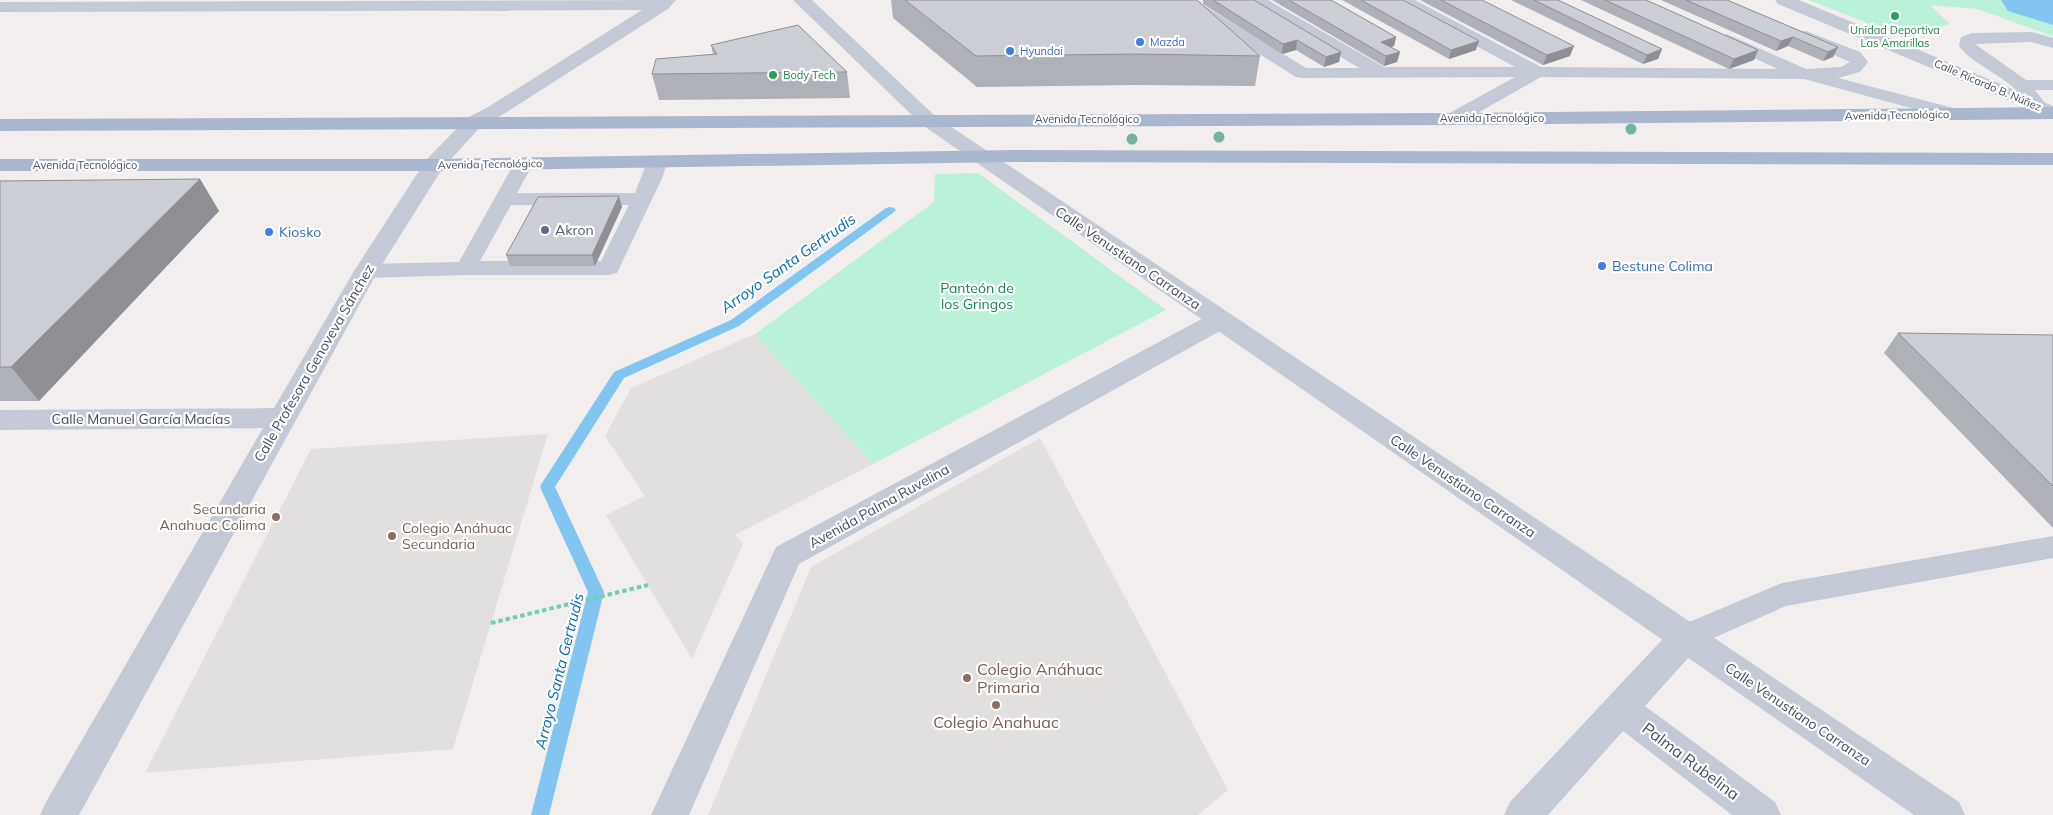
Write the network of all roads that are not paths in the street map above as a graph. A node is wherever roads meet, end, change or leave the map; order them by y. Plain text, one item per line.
1 (802, 0) edge
2 (1184, 0) edge
3 (1257, 0) edge
4 (1402, 0) edge
5 (1784, 0) edge
6 (665, 3) edge
7 (0, 7) edge
8 (1793, 30) edge
9 (1709, 31) edge
10 (2053, 43) edge
11 (1379, 72) junction
12 (1538, 72) junction
13 (1804, 74) junction
14 (2022, 85) junction
15 (2053, 85) edge
16 (2048, 111) edge
17 (1955, 114) junction
18 (1453, 119) junction
19 (929, 120) junction
20 (474, 122) junction
21 (0, 125) edge
22 (980, 157) junction
23 (2053, 160) edge
24 (657, 162) junction
25 (523, 164) junction
26 (0, 165) edge
27 (434, 165) junction
28 (504, 199) junction
29 (641, 199) junction
30 (466, 268) junction
31 (366, 271) junction
32 (1220, 320) junction
33 (282, 418) junction
34 (0, 420) edge
35 (2053, 547) edge
36 (1686, 638) junction
37 (1620, 708) junction
38 (59, 815) edge
39 (670, 815) edge
40 (1523, 815) edge
41 (1762, 815) edge
42 (1946, 815) edge

1 - 19 street
2 - 11 lane
3 - 11 lane
4 - 12 lane
5 - 16 street, Calle Ricardo B. Núñez
6 - 7 street
6 - 20 street, Calle Profesora Genoveva Sánchez
8 - 13 lane
9 - 13 lane
10 - 14 lane
11 - 12 lane
12 - 13 lane
12 - 18 lane
13 - 17 lane
14 - 15 lane
14 - 16 lane
16 - 17 main road, Avenida Tecnológico
17 - 18 main road, Avenida Tecnológico
18 - 19 main road, Avenida Tecnológico
19 - 20 main road, Avenida Tecnológico
19 - 22 street, Calle Venustiano Carranza
20 - 21 main road, Avenida Tecnológico
20 - 27 street, Calle Profesora Genoveva Sánchez
22 - 23 main road, Avenida Tecnológico
22 - 24 main road, Avenida Tecnológico
22 - 32 street, Calle Venustiano Carranza
24 - 25 main road, Avenida Tecnológico
24 - 29 lane
25 - 27 main road, Avenida Tecnológico
25 - 28 lane
26 - 27 main road, Avenida Tecnológico
27 - 31 street, Calle Profesora Genoveva Sánchez
28 - 29 lane
28 - 30 lane
29 - 30 lane
30 - 31 lane
31 - 33 street, Calle Profesora Genoveva Sánchez
32 - 36 street, Calle Venustiano Carranza
32 - 39 street, Avenida Palma Ruvelina
33 - 34 street, Calle Manuel García Macías
33 - 38 street, Calle Profesora Genoveva Sánchez
35 - 36 lane
36 - 37 street
36 - 42 street, Calle Venustiano Carranza
37 - 40 street
37 - 41 street, Palma Rubelina

